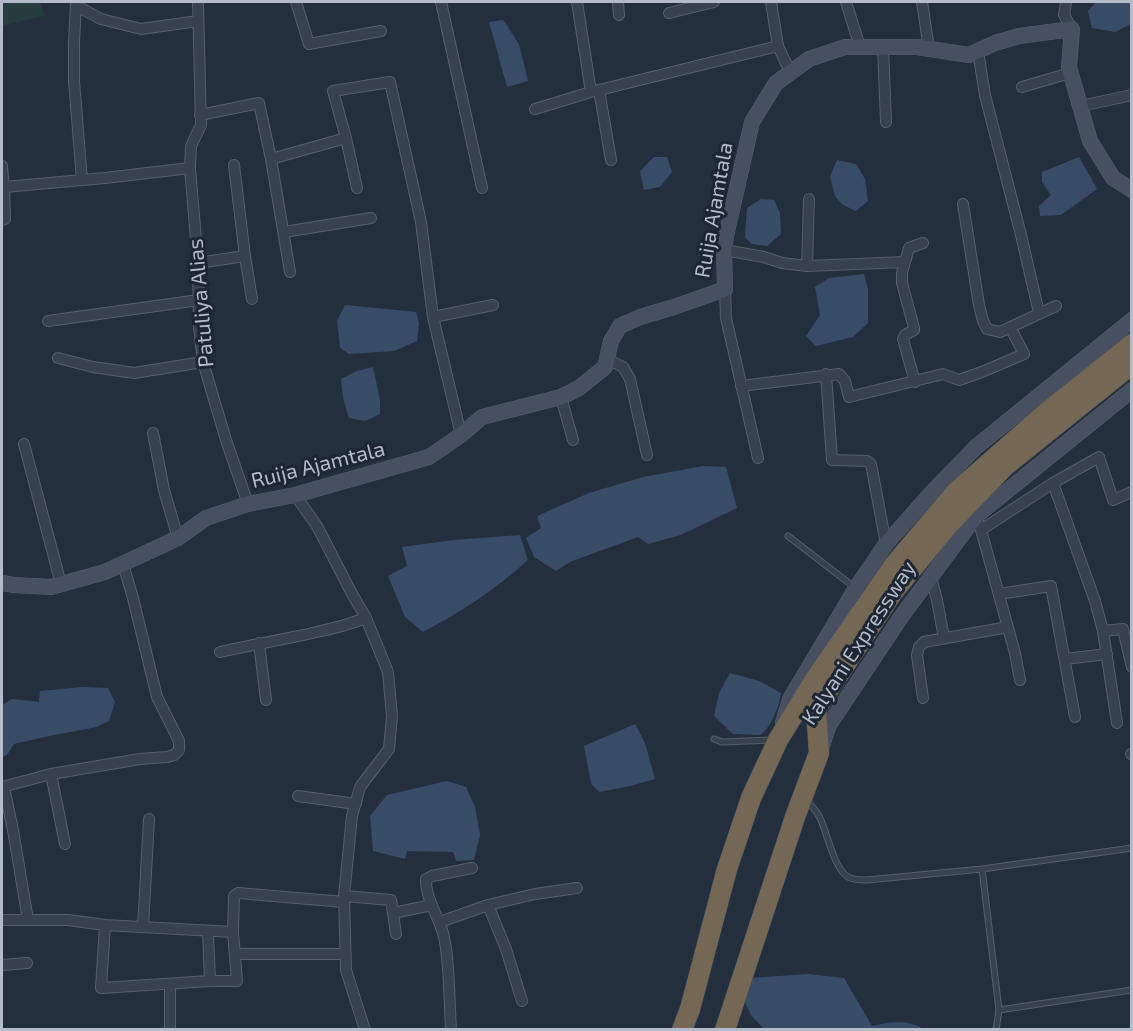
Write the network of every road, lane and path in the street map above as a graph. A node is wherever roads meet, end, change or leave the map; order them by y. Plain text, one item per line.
1 (198, 2) edge
2 (296, 2) edge
3 (441, 2) edge
4 (577, 2) edge
5 (618, 2) edge
6 (714, 2) edge
7 (771, 2) edge
8 (846, 2) edge
9 (922, 2) edge
10 (1066, 2) edge
11 (76, 4) edge
12 (669, 14) dead end
13 (619, 15) dead end
14 (198, 21) junction
15 (1072, 29) junction
16 (381, 31) dead end
17 (778, 46) junction
18 (860, 47) junction
19 (883, 47) junction
20 (929, 49) junction
21 (978, 51) junction
22 (790, 72) junction
23 (1070, 73) junction
24 (1022, 87) dead end
25 (595, 91) junction
26 (1131, 95) edge
27 (1080, 106) junction
28 (535, 109) dead end
29 (201, 115) junction
30 (885, 122) dead end
31 (346, 138) junction
32 (272, 159) junction
33 (611, 160) dead end
34 (234, 165) dead end
35 (2, 166) edge
36 (190, 168) junction
37 (82, 180) junction
38 (1129, 184) edge
39 (4, 187) junction
40 (357, 188) dead end
41 (482, 188) dead end
42 (809, 199) dead end
43 (963, 204) dead end
44 (371, 218) dead end
45 (2, 220) edge
46 (284, 232) junction
47 (923, 243) dead end
48 (724, 250) junction
49 (245, 256) junction
50 (905, 262) junction
51 (198, 263) junction
52 (807, 266) junction
53 (290, 272) dead end
54 (724, 289) junction
55 (252, 299) dead end
56 (199, 300) junction
57 (493, 304) dead end
58 (1056, 306) dead end
59 (1039, 313) junction
60 (433, 317) junction
61 (1131, 320) edge
62 (48, 321) dead end
63 (1010, 327) junction
64 (1131, 344) edge
65 (58, 358) dead end
66 (606, 359) junction
67 (203, 362) junction
68 (1131, 364) edge
69 (826, 374) junction
70 (915, 382) junction
71 (741, 386) junction
72 (1131, 390) edge
73 (561, 397) junction
74 (153, 433) dead end
75 (461, 435) junction
76 (573, 440) dead end
77 (24, 444) dead end
78 (647, 455) dead end
79 (758, 458) dead end
80 (1053, 483) junction
81 (1131, 492) edge
82 (295, 495) junction
83 (248, 504) junction
84 (979, 523) junction
85 (788, 536) dead end
86 (178, 538) junction
87 (886, 544) junction
88 (123, 564) junction
89 (931, 577) junction
90 (2, 583) edge
91 (61, 584) junction
92 (856, 588) junction
93 (999, 594) junction
94 (366, 618) junction
95 (1008, 627) junction
96 (1103, 631) junction
97 (944, 638) junction
98 (259, 643) junction
99 (220, 652) dead end
100 (1107, 654) junction
101 (1065, 659) junction
102 (1131, 664) edge
103 (1020, 680) dead end
104 (923, 698) dead end
105 (266, 700) dead end
106 (1075, 717) dead end
107 (1117, 723) dead end
108 (714, 739) dead end
109 (778, 740) junction
110 (819, 753) junction
111 (51, 774) junction
112 (3, 787) edge
113 (298, 796) dead end
114 (802, 797) junction
115 (356, 804) junction
116 (149, 819) dead end
117 (65, 844) dead end
118 (1131, 848) edge
119 (472, 868) dead end
120 (982, 869) junction
121 (577, 888) dead end
122 (344, 899) junction
123 (432, 905) junction
124 (488, 905) junction
125 (393, 914) junction
126 (2, 920) edge
127 (28, 920) junction
128 (440, 922) junction
129 (105, 925) junction
130 (143, 927) junction
131 (208, 932) junction
132 (233, 932) junction
133 (396, 934) dead end
134 (235, 954) junction
135 (345, 954) junction
136 (27, 963) dead end
137 (2, 965) edge
138 (210, 981) junction
139 (170, 984) junction
140 (1131, 990) edge
141 (522, 1001) dead end
142 (999, 1010) junction
143 (170, 1029) edge
144 (365, 1029) edge
145 (451, 1029) edge
146 (682, 1029) edge
147 (725, 1029) edge
148 (996, 1029) edge

1 - 14 street, Patuliya Alias
2 - 16 street
3 - 41 street
4 - 25 street
5 - 13 street
6 - 12 street
7 - 17 street
8 - 18 street
9 - 20 street
10 - 15 street
11 - 14 street
11 - 37 street
14 - 29 street, Patuliya Alias
15 - 21 street, Ruija Ajamtala
15 - 23 street
17 - 22 street
17 - 25 street
18 - 19 street, Ruija Ajamtala
18 - 22 street, Ruija Ajamtala
19 - 20 street, Ruija Ajamtala
19 - 30 street
20 - 21 street, Ruija Ajamtala
21 - 59 street
22 - 48 street, Ruija Ajamtala
23 - 24 street
23 - 27 street
25 - 28 street
25 - 33 street
26 - 27 street
27 - 38 street
29 - 32 street
29 - 36 street, Patuliya Alias
31 - 32 street
31 - 40 street
31 - 60 street
32 - 46 street
34 - 49 street
35 - 39 street
36 - 37 street
36 - 51 street, Patuliya Alias
37 - 39 street
39 - 45 street
42 - 52 street
43 - 63 street
44 - 46 street
46 - 53 street
47 - 50 street
48 - 52 street
48 - 54 street, Ruija Ajamtala
49 - 51 street
49 - 55 street
50 - 52 street
50 - 70 street
51 - 56 street, Patuliya Alias
54 - 66 street, Ruija Ajamtala
54 - 71 street
56 - 62 street
56 - 67 street, Patuliya Alias
57 - 60 street
58 - 59 street
59 - 63 street
60 - 75 street
61 - 87 street, Kalyani Expressway
63 - 70 street
64 - 109 highway, Kalyani Expressway
65 - 67 street
66 - 73 street, Ruija Ajamtala
66 - 78 street
67 - 83 street, Patuliya Alias
68 - 110 highway, Kalyani Expressway
69 - 70 street
69 - 71 street
69 - 87 street
71 - 79 street
72 - 84 street, Kalyani Expressway
73 - 75 street, Ruija Ajamtala
73 - 76 street
74 - 86 street
75 - 82 street, Ruija Ajamtala
77 - 91 street
80 - 81 street
80 - 84 street
80 - 96 street
82 - 83 street, Ruija Ajamtala
82 - 94 street
83 - 86 street, Ruija Ajamtala
84 - 89 street, Kalyani Expressway
84 - 93 street
85 - 92 lane
86 - 88 street, Ruija Ajamtala
87 - 92 street, Kalyani Expressway
88 - 91 street, Ruija Ajamtala
88 - 111 street
89 - 97 street
89 - 110 street, Kalyani Expressway
90 - 91 street, Ruija Ajamtala
92 - 109 street, Kalyani Expressway
93 - 95 street
93 - 101 street
94 - 98 street
94 - 115 street
95 - 97 street
95 - 103 street
96 - 100 street
96 - 102 street
97 - 104 street
98 - 99 street
98 - 105 street
100 - 101 street
100 - 107 street
101 - 106 street
108 - 109 lane
109 - 146 highway, Kalyani Expressway
110 - 114 highway, Kalyani Expressway
111 - 112 street
111 - 117 street
112 - 127 street
113 - 115 street
114 - 120 lane
114 - 147 highway, Kalyani Expressway
115 - 122 street
116 - 130 street
118 - 120 lane
119 - 123 street
120 - 142 lane
121 - 124 street
122 - 125 street
122 - 132 street
122 - 135 street
123 - 125 street
123 - 128 street
124 - 128 street
124 - 141 street
125 - 133 street
126 - 127 street
127 - 129 street
128 - 145 street
129 - 130 street
129 - 139 street
130 - 131 street
131 - 132 street
131 - 138 street
132 - 134 street
134 - 135 street
134 - 138 street
135 - 144 street
136 - 137 street
138 - 139 street
139 - 143 street
140 - 142 lane
142 - 148 lane

